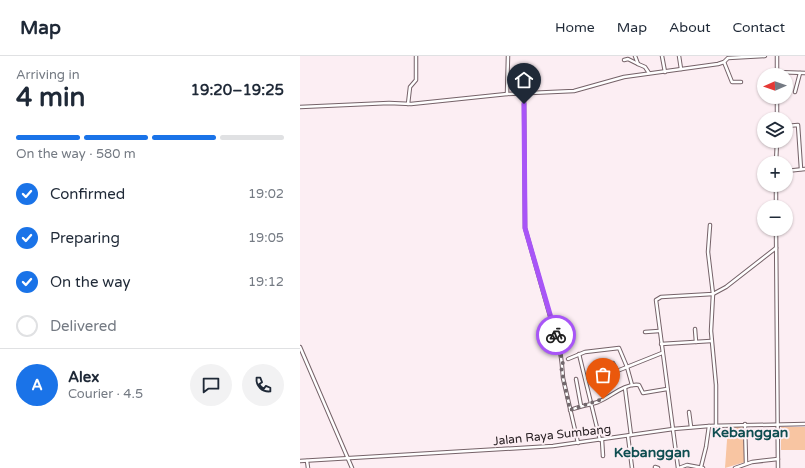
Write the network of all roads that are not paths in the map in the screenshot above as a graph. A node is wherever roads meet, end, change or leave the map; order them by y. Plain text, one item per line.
1 (416, 56) edge
2 (508, 56) edge
3 (635, 56) edge
4 (662, 56) edge
5 (679, 56) edge
6 (765, 56) edge
7 (777, 56) edge
8 (728, 57) edge
9 (624, 60) dead end
10 (724, 62) junction
11 (638, 64) junction
12 (777, 68) edge
13 (681, 69) junction
14 (665, 72) junction
15 (793, 73) edge
16 (800, 73) junction
17 (805, 73) edge
18 (649, 74) junction
19 (740, 82) dead end
20 (795, 92) dead end
21 (507, 94) junction
22 (524, 94) junction
23 (408, 104) junction
24 (300, 106) edge
25 (793, 125) edge
26 (801, 169) junction
27 (805, 169) edge
28 (793, 170) edge
29 (710, 225) dead end
30 (776, 236) edge
31 (776, 248) junction
32 (714, 294) junction
33 (695, 329) dead end
34 (659, 331) junction
35 (645, 332) dead end
36 (711, 340) junction
37 (696, 342) junction
38 (661, 344) junction
39 (300, 346) edge
40 (662, 353) junction
41 (579, 354) junction
42 (568, 359) dead end
43 (613, 363) dead end
44 (627, 367) junction
45 (576, 379) dead end
46 (632, 385) junction
47 (625, 388) junction
48 (667, 389) junction
49 (590, 404) junction
50 (581, 406) junction
51 (570, 410) junction
52 (689, 412) dead end
53 (777, 423) junction
54 (745, 424) junction
55 (805, 424) edge
56 (716, 425) junction
57 (709, 426) junction
58 (691, 427) junction
59 (673, 429) junction
60 (630, 436) junction
61 (601, 440) junction
62 (578, 443) junction
63 (603, 456) dead end
64 (348, 459) junction
65 (778, 459) junction
66 (300, 461) edge
67 (307, 461) junction
68 (746, 463) junction
69 (308, 468) edge
70 (352, 468) edge
71 (632, 468) edge
72 (678, 468) edge
73 (702, 468) edge
74 (735, 468) edge
75 (778, 468) edge

1 - 23 street
2 - 21 street
3 - 11 street
4 - 14 street
5 - 13 street
6 - 8 street
7 - 12 street
8 - 10 street
9 - 11 street
10 - 13 street
10 - 19 street
11 - 18 street
13 - 14 street
14 - 18 street
15 - 16 street
16 - 17 street
16 - 20 street
18 - 22 street
21 - 22 street
21 - 23 street
22 - 51 street
23 - 24 street
25 - 26 street
26 - 27 street
26 - 28 street
29 - 32 street
30 - 31 street
31 - 32 street
31 - 53 street
32 - 34 street
32 - 36 street
33 - 37 street
34 - 35 street
34 - 38 street
36 - 37 street
36 - 56 street
37 - 38 street
38 - 40 street
39 - 64 street
40 - 44 street
40 - 48 street
41 - 42 street
41 - 44 street
41 - 49 street
43 - 44 street
44 - 46 street
45 - 50 street
46 - 47 street
46 - 48 street
47 - 49 street
47 - 60 street
48 - 59 street
49 - 50 street
49 - 61 street
50 - 51 street
51 - 62 street
52 - 58 street
53 - 54 street, Jalan Raya Sumbang
53 - 55 street, Jalan Raya Sumbang
53 - 65 street
54 - 56 street, Jalan Raya Sumbang
54 - 68 street
56 - 57 street, Jalan Raya Sumbang
57 - 58 street, Jalan Raya Sumbang
57 - 73 street
58 - 59 street, Jalan Raya Sumbang
59 - 60 street, Jalan Raya Sumbang
59 - 72 street
60 - 61 street, Jalan Raya Sumbang
60 - 71 street
61 - 62 street, Jalan Raya Sumbang
61 - 63 street
62 - 64 street, Jalan Raya Sumbang
64 - 67 street, Jalan Raya Sumbang
64 - 70 street
65 - 68 street
65 - 75 street
66 - 67 street, Jalan Raya Sumbang
67 - 69 street
68 - 74 street
72 - 73 street

